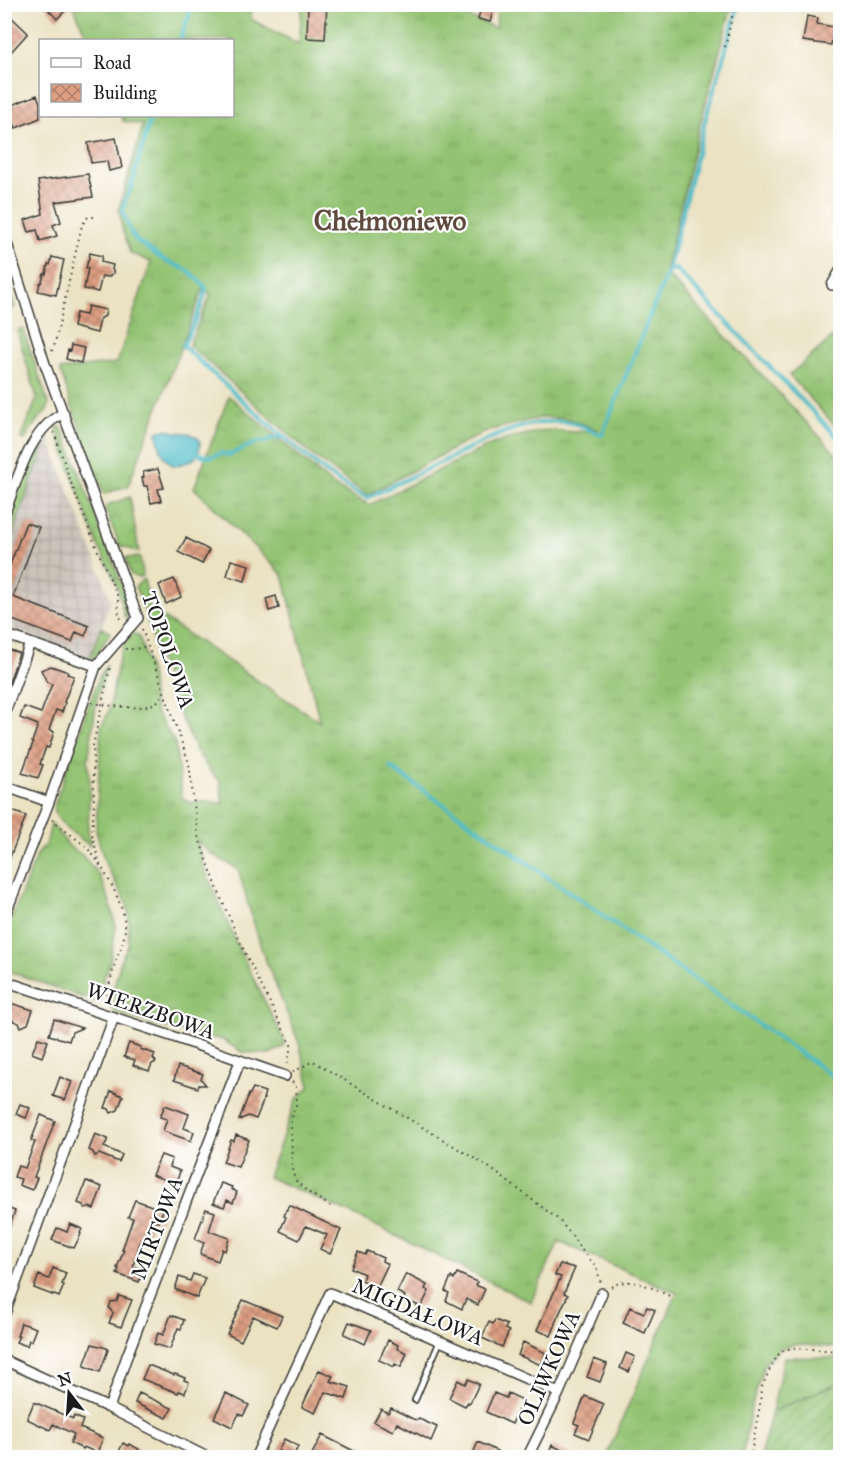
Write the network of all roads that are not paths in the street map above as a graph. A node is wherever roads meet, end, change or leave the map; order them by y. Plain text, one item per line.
1 (4, 234) edge
2 (840, 271) edge
3 (832, 285) dead end
4 (63, 413) junction
5 (4, 515) edge
6 (4, 634) edge
7 (30, 643) junction
8 (96, 666) junction
9 (4, 715) edge
10 (4, 786) edge
11 (48, 805) junction
12 (4, 918) edge
13 (4, 981) edge
14 (114, 1017) junction
15 (240, 1061) junction
16 (285, 1076) road end
17 (602, 1293) road end
18 (4, 1316) edge
19 (440, 1341) junction
20 (4, 1360) edge
21 (559, 1393) junction
22 (415, 1400) dead end
23 (109, 1408) junction
24 (210, 1458) edge
25 (255, 1458) edge
26 (527, 1458) edge

1 - 4 street, TOPOLOWA
2 - 3 street
4 - 5 street
4 - 8 street, TOPOLOWA
6 - 7 street
7 - 8 street
7 - 9 street
8 - 11 street
10 - 11 street
11 - 12 street
13 - 14 street, WIERZBOWA
14 - 15 street, WIERZBOWA
14 - 18 street
15 - 16 street, WIERZBOWA
15 - 23 street, MIRTOWA
17 - 21 street, OLIWKOWA
19 - 21 street, MIGDAŁOWA
19 - 22 lane
19 - 25 street, MIGDAŁOWA
20 - 23 street
21 - 26 street, OLIWKOWA
23 - 24 street

